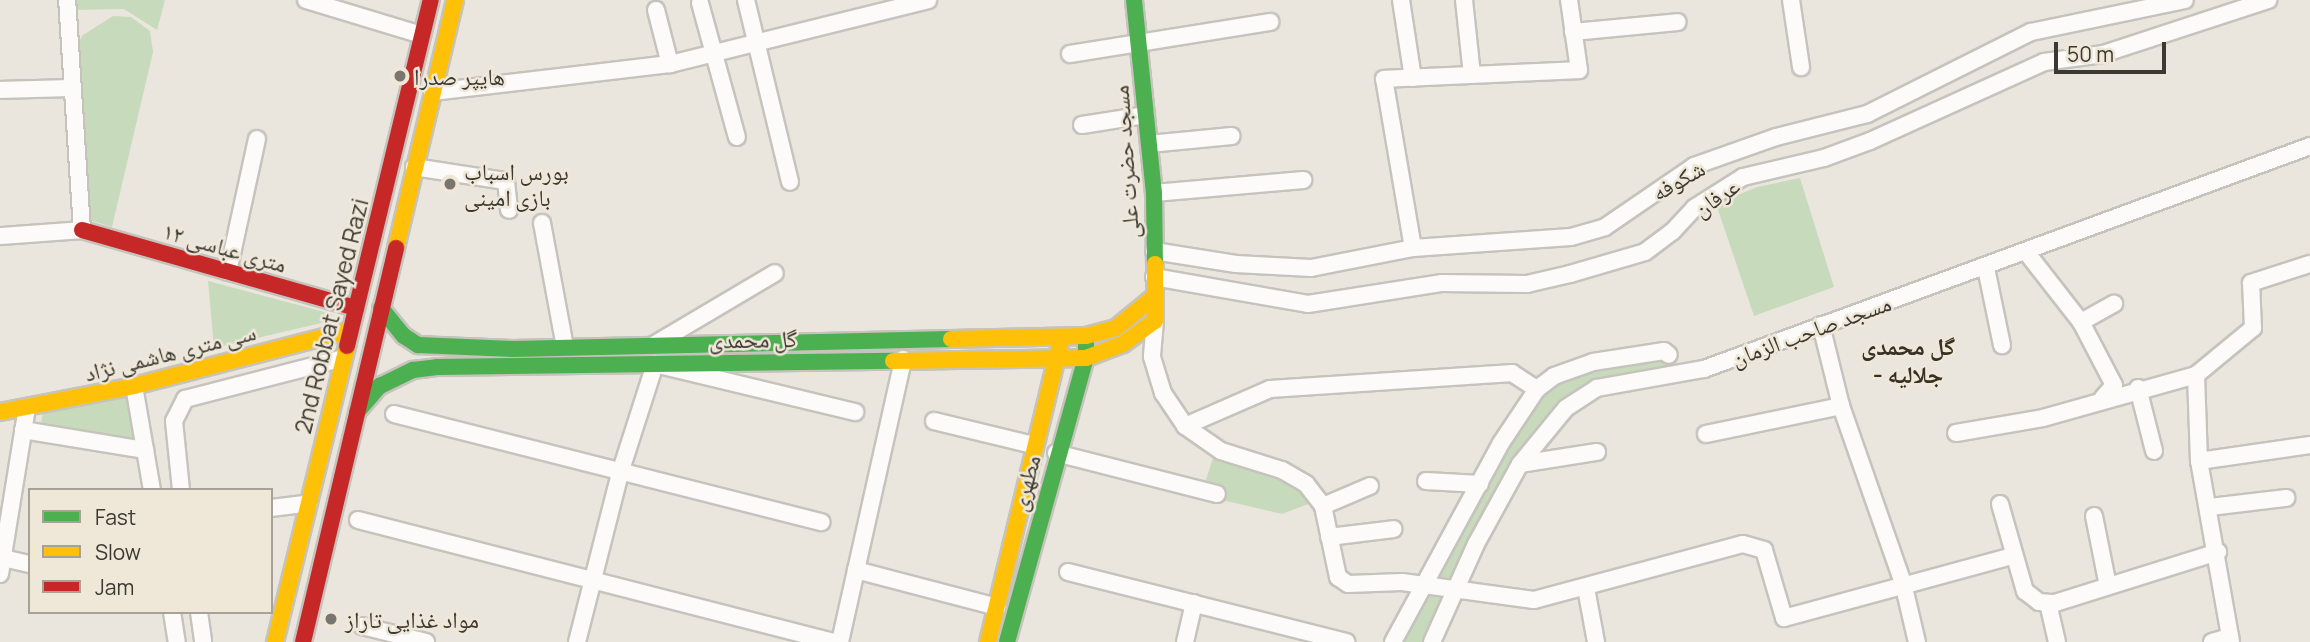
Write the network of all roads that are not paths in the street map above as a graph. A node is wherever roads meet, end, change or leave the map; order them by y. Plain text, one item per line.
1 (67, 0) edge
2 (306, 0) edge
3 (430, 0) edge
4 (455, 0) edge
5 (746, 0) edge
6 (928, 0) edge
7 (1134, 0) edge
8 (1401, 0) edge
9 (1464, 0) edge
10 (1569, 0) edge
11 (1791, 0) edge
12 (2185, 0) edge
13 (2268, 0) edge
14 (700, 3) dead end
15 (656, 10) dead end
16 (1270, 22) dead end
17 (1678, 22) dead end
18 (1573, 32) junction
19 (422, 35) junction
20 (759, 44) junction
21 (1139, 45) junction
22 (1070, 54) dead end
23 (716, 55) junction
24 (670, 64) junction
25 (1801, 67) dead end
26 (1472, 75) junction
27 (1413, 78) junction
28 (73, 88) junction
29 (0, 90) edge
30 (432, 92) junction
31 (1146, 115) junction
32 (1082, 125) dead end
33 (1232, 136) dead end
34 (737, 137) dead end
35 (257, 139) dead end
36 (1149, 144) junction
37 (2310, 146) edge
38 (414, 167) junction
39 (1303, 180) dead end
40 (790, 182) dead end
41 (1154, 193) junction
42 (509, 210) dead end
43 (542, 223) dead end
44 (82, 230) junction
45 (0, 236) edge
46 (1413, 248) junction
47 (1154, 251) junction
48 (2027, 253) junction
49 (2310, 264) edge
50 (1986, 268) junction
51 (228, 272) junction
52 (775, 273) dead end
53 (1154, 277) junction
54 (1155, 296) junction
55 (2114, 304) dead end
56 (356, 308) junction
57 (381, 308) junction
58 (1155, 321) junction
59 (2081, 322) junction
60 (1821, 325) junction
61 (351, 330) junction
62 (1061, 335) junction
63 (1086, 336) junction
64 (655, 344) junction
65 (418, 345) junction
66 (2002, 345) dead end
67 (565, 347) junction
68 (1669, 355) dead end
69 (1060, 357) junction
70 (344, 358) junction
71 (1086, 358) junction
72 (903, 359) junction
73 (655, 364) junction
74 (413, 370) junction
75 (2196, 375) junction
76 (134, 386) junction
77 (2138, 388) junction
78 (1538, 389) junction
79 (2102, 399) junction
80 (1841, 406) junction
81 (27, 408) junction
82 (0, 412) edge
83 (357, 412) junction
84 (855, 412) dead end
85 (394, 414) dead end
86 (934, 421) dead end
87 (1185, 426) junction
88 (23, 430) junction
89 (1956, 433) dead end
90 (1706, 435) dead end
91 (1033, 445) junction
92 (2310, 445) edge
93 (145, 450) junction
94 (2154, 451) dead end
95 (1597, 452) dead end
96 (1056, 453) junction
97 (2200, 461) junction
98 (1520, 464) junction
99 (621, 470) junction
100 (1426, 481) dead end
101 (1480, 484) junction
102 (1370, 486) dead end
103 (152, 488) edge
104 (181, 488) edge
105 (1217, 494) dead end
106 (2286, 498) dead end
107 (309, 503) junction
108 (2000, 504) dead end
109 (1322, 506) junction
110 (2210, 507) junction
111 (273, 508) edge
112 (334, 509) junction
113 (2094, 516) dead end
114 (358, 520) dead end
115 (822, 522) dead end
116 (1394, 529) dead end
117 (1329, 537) junction
118 (2218, 552) junction
119 (2012, 556) junction
120 (28, 564) edge
121 (1, 566) edge
122 (856, 570) junction
123 (1068, 572) dead end
124 (592, 578) junction
125 (1903, 583) junction
126 (1423, 584) junction
127 (2108, 586) junction
128 (1586, 588) junction
129 (1454, 592) junction
130 (1194, 603) junction
131 (2048, 603) junction
132 (997, 607) junction
133 (172, 614) edge
134 (199, 614) edge
135 (362, 626) dead end
136 (2231, 640) edge
137 (177, 642) edge
138 (203, 642) edge
139 (275, 642) edge
140 (303, 642) edge
141 (426, 642) edge
142 (577, 642) edge
143 (834, 642) edge
144 (840, 642) edge
145 (988, 642) edge
146 (1007, 642) edge
147 (1185, 642) edge
148 (1346, 642) edge
149 (1393, 642) edge
150 (1432, 642) edge
151 (1596, 642) edge
152 (1917, 642) edge
153 (2057, 642) edge
154 (2212, 642) edge

1 - 28 street
2 - 19 street
3 - 19 street, 2nd Robbat Sayed Razi
4 - 30 street, 2nd Robbat Sayed Razi
5 - 20 street
6 - 20 street
7 - 21 street, مسجد حضرت علی
8 - 27 street
9 - 26 street
10 - 18 street
11 - 25 street
12 - 46 street, شکوفه
13 - 53 street, عرفان
14 - 23 street
15 - 24 street
16 - 21 street
17 - 18 street
18 - 26 street
19 - 56 street, 2nd Robbat Sayed Razi
20 - 23 street
20 - 40 street
21 - 22 street
21 - 31 street, مسجد حضرت علی
23 - 24 street
23 - 34 street
24 - 30 street
26 - 27 street
27 - 46 street
28 - 29 street
28 - 44 street
30 - 38 street, 2nd Robbat Sayed Razi
31 - 32 street
31 - 36 street, مسجد حضرت علی
33 - 36 street
35 - 51 street
36 - 41 street, مسجد حضرت علی
37 - 48 street, مسجد صاحب الزمان
38 - 42 street
38 - 57 street, 2nd Robbat Sayed Razi
39 - 41 street
41 - 47 street, مسجد حضرت علی
43 - 67 street
44 - 45 street
44 - 51 street, ۱۲ متری عباسی
46 - 47 street, شکوفه
47 - 53 street, مسجد حضرت علی
48 - 50 street, مسجد صاحب الزمان
48 - 59 street
49 - 75 street
50 - 60 street, مسجد صاحب الزمان
50 - 66 street
51 - 56 street, ۱۲ متری عباسی
52 - 64 street
53 - 54 street, مسجد حضرت علی
54 - 58 street, مسجد حضرت علی
54 - 63 street, گل محمدی
55 - 59 street
56 - 61 street, 2nd Robbat Sayed Razi
57 - 65 street
57 - 83 street, 2nd Robbat Sayed Razi
58 - 71 street, گل محمدی
58 - 87 street
59 - 79 street
60 - 80 street
60 - 98 street, مسجد صاحب الزمان
61 - 70 street, 2nd Robbat Sayed Razi
61 - 76 street, سی متری هاشمی نژاد
62 - 63 street, گل محمدی
62 - 64 street, گل محمدی
62 - 69 street, مطهری
63 - 71 street, مطهری
64 - 67 street, گل محمدی
64 - 73 street
65 - 67 street, گل محمدی
65 - 74 street
68 - 78 street
69 - 71 street, گل محمدی
69 - 72 street, گل محمدی
69 - 91 street, مطهری
70 - 104 street
70 - 107 street, 2nd Robbat Sayed Razi
71 - 96 street, مطهری
72 - 73 street, گل محمدی
72 - 122 street
73 - 74 street, گل محمدی
73 - 84 street
73 - 99 street
74 - 83 street, گل محمدی
75 - 77 street
75 - 97 street
76 - 81 street, سی متری هاشمی نژاد
76 - 93 street
77 - 79 street
77 - 94 street
78 - 87 street
78 - 101 street
79 - 89 street
80 - 90 street
80 - 125 street
81 - 82 street, سی متری هاشمی نژاد
81 - 88 street
83 - 112 street, 2nd Robbat Sayed Razi
85 - 99 street
86 - 91 street
87 - 109 street
88 - 93 street
88 - 121 street
91 - 132 street, مطهری
92 - 97 street
93 - 103 street
95 - 98 street
96 - 105 street
96 - 146 street, مطهری
97 - 110 street
98 - 129 street, مسجد صاحب الزمان
99 - 115 street
99 - 124 street
100 - 101 street
101 - 126 street
102 - 109 street
106 - 110 street
107 - 111 street
107 - 112 street
107 - 139 street, 2nd Robbat Sayed Razi
108 - 119 street
109 - 117 street
110 - 118 street
112 - 140 street, 2nd Robbat Sayed Razi
113 - 127 street
114 - 124 street
116 - 117 street
117 - 126 street
118 - 127 street
118 - 136 street
119 - 125 street
119 - 131 street
120 - 121 street
122 - 132 street
122 - 144 street
123 - 130 street
124 - 142 street
124 - 143 street
125 - 128 street
125 - 152 street
126 - 129 street
126 - 149 street
127 - 131 street
128 - 129 street
128 - 151 street
129 - 150 street, مسجد صاحب الزمان
130 - 147 street
130 - 148 street
131 - 153 street
132 - 145 street, مطهری
133 - 137 street
134 - 138 street
135 - 141 street
136 - 154 street

